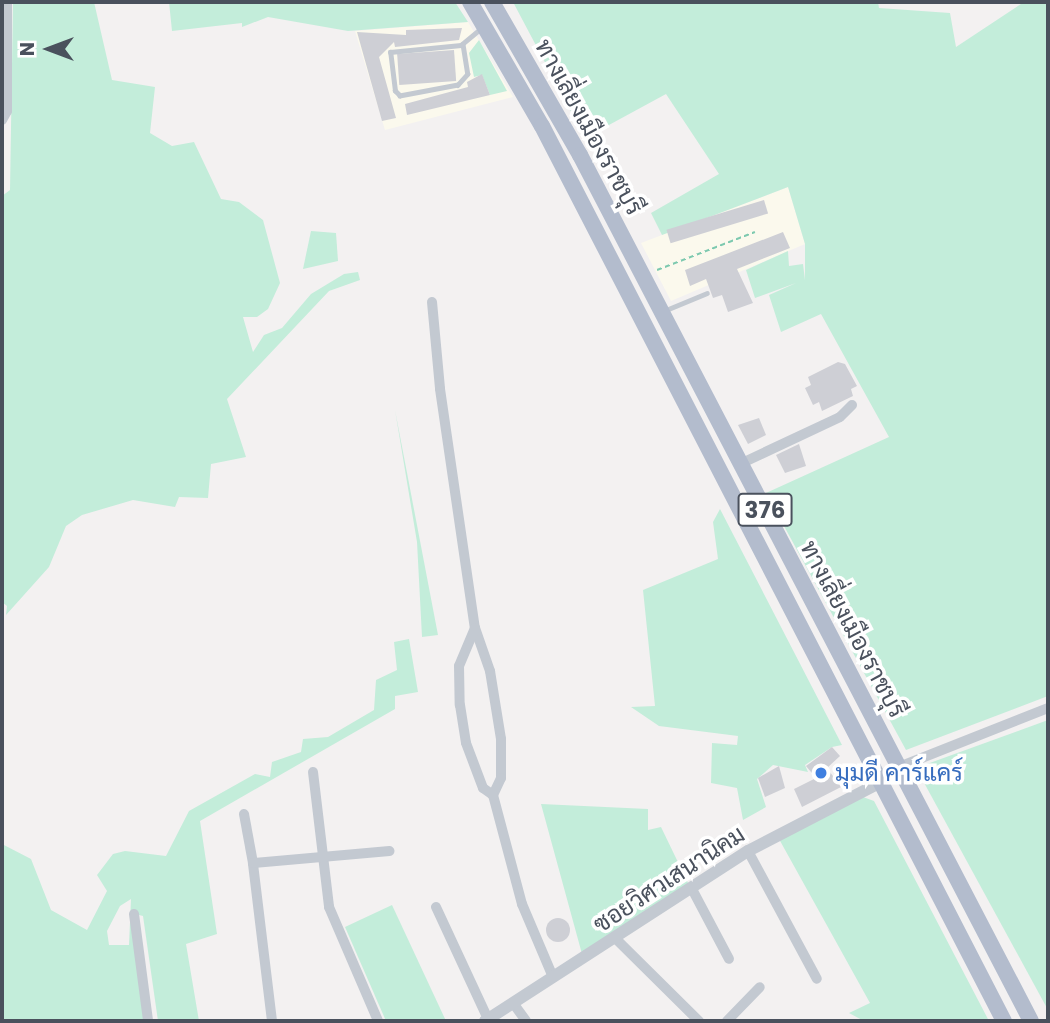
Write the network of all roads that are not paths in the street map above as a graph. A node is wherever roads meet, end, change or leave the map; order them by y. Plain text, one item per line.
1 (7, 2) edge
2 (471, 2) edge
3 (492, 2) edge
4 (485, 24) junction
5 (463, 44) junction
6 (558, 117) junction
7 (2, 120) edge
8 (542, 126) junction
9 (708, 293) dead end
10 (432, 302) dead end
11 (662, 312) junction
12 (852, 405) dead end
13 (740, 464) junction
14 (475, 628) junction
15 (1048, 708) edge
16 (899, 767) junction
17 (313, 772) dead end
18 (881, 782) junction
19 (493, 795) junction
20 (244, 814) dead end
21 (389, 851) dead end
22 (748, 851) junction
23 (323, 857) junction
24 (253, 863) junction
25 (692, 889) junction
26 (436, 907) dead end
27 (134, 914) dead end
28 (616, 939) junction
29 (729, 959) dead end
30 (553, 977) junction
31 (817, 979) dead end
32 (760, 987) dead end
33 (513, 1003) junction
34 (487, 1020) edge
35 (148, 1021) edge
36 (272, 1021) edge
37 (378, 1021) edge
38 (526, 1021) edge
39 (699, 1021) edge
40 (727, 1021) edge
41 (1004, 1021) edge
42 (1031, 1021) edge

1 - 7 street
2 - 4 main road, ทางเลี่ยงเมืองราชบุรี / 376
3 - 6 main road, ทางเลี่ยงเมืองราชบุรี / 376
4 - 5 lane
4 - 8 main road, ทางเลี่ยงเมืองราชบุรี / 376
5 - 5 lane
6 - 8 main road
6 - 11 main road, ทางเลี่ยงเมืองราชบุรี / 376
8 - 18 main road, ทางเลี่ยงเมืองราชบุรี / 376
9 - 11 lane
10 - 14 street
11 - 13 main road, ทางเลี่ยงเมืองราชบุรี / 376
12 - 13 street
13 - 16 main road, ทางเลี่ยงเมืองราชบุรี / 376
14 - 19 street
14 - 19 street
15 - 16 street
16 - 42 main road, ทางเลี่ยงเมืองราชบุรี / 376
17 - 23 street
18 - 22 street, ซอยวิศวเสนานิคม
18 - 41 main road, ทางเลี่ยงเมืองราชบุรี / 376
19 - 30 street
20 - 24 street
21 - 23 street
22 - 25 street, ซอยวิศวเสนานิคม
22 - 31 street
23 - 24 street
23 - 37 street
24 - 36 street
25 - 28 street, ซอยวิศวเสนานิคม
25 - 29 street
26 - 34 street
27 - 35 street
28 - 30 street, ซอยวิศวเสนานิคม
28 - 39 street
30 - 33 street, ซอยวิศวเสนานิคม
32 - 40 street
33 - 34 street, ซอยวิศวเสนานิคม
33 - 38 street

